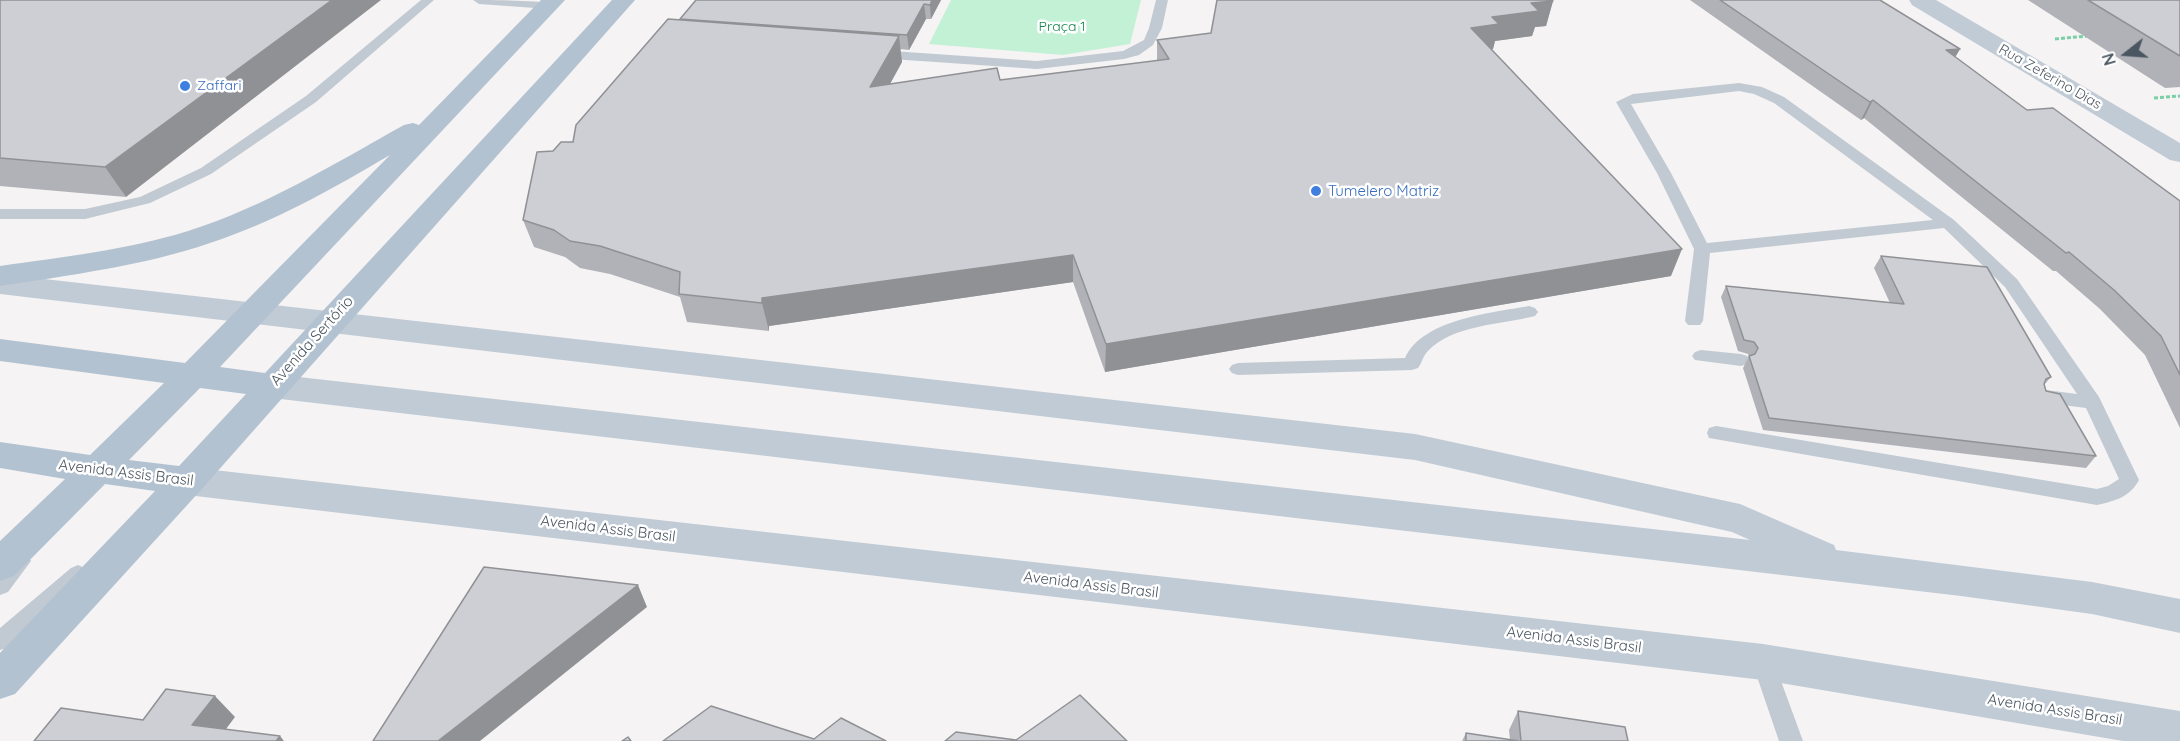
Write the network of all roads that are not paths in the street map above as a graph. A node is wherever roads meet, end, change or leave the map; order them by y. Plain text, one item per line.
1 (428, 0) edge
2 (479, 0) edge
3 (624, 0) edge
4 (1161, 0) edge
5 (1920, 0) edge
6 (551, 2) edge
7 (865, 53) edge
8 (440, 115) junction
9 (2180, 154) edge
10 (0, 214) edge
11 (1948, 223) junction
12 (1702, 249) junction
13 (0, 276) edge
14 (0, 284) edge
15 (1529, 312) dead end
16 (252, 314) junction
17 (1694, 321) dead end
18 (329, 323) junction
19 (0, 350) edge
20 (1701, 356) dead end
21 (1741, 360) dead end
22 (1238, 369) dead end
23 (191, 375) junction
24 (272, 386) junction
25 (2046, 397) edge
26 (2092, 402) junction
27 (1716, 433) dead end
28 (0, 455) edge
29 (97, 470) junction
30 (187, 481) junction
31 (0, 566) edge
32 (1846, 568) junction
33 (0, 586) edge
34 (2180, 616) edge
35 (0, 641) edge
36 (1763, 662) junction
37 (0, 681) edge
38 (2180, 731) edge
39 (1791, 741) edge

1 - 10 lane
2 - 6 lane
3 - 18 main road, Avenida Sertório
4 - 7 lane
5 - 9 main road, Rua Zeferino Dias
6 - 8 main road
8 - 13 main road
8 - 16 main road
11 - 12 lane
11 - 12 lane
11 - 26 lane
12 - 17 lane
14 - 16 main road
15 - 22 lane
16 - 18 main road
16 - 23 main road
18 - 24 main road, Avenida Sertório
18 - 32 main road
19 - 23 main road
20 - 21 lane
23 - 24 main road
23 - 29 main road
24 - 30 main road, Avenida Sertório
24 - 32 main road
25 - 26 lane
26 - 27 lane
28 - 29 main road, Avenida Assis Brasil
29 - 30 main road, Avenida Assis Brasil
29 - 31 main road
29 - 33 lane
30 - 35 lane
30 - 36 main road, Avenida Assis Brasil
30 - 37 main road, Avenida Sertório
32 - 34 main road
36 - 38 main road, Avenida Assis Brasil
36 - 39 lane

